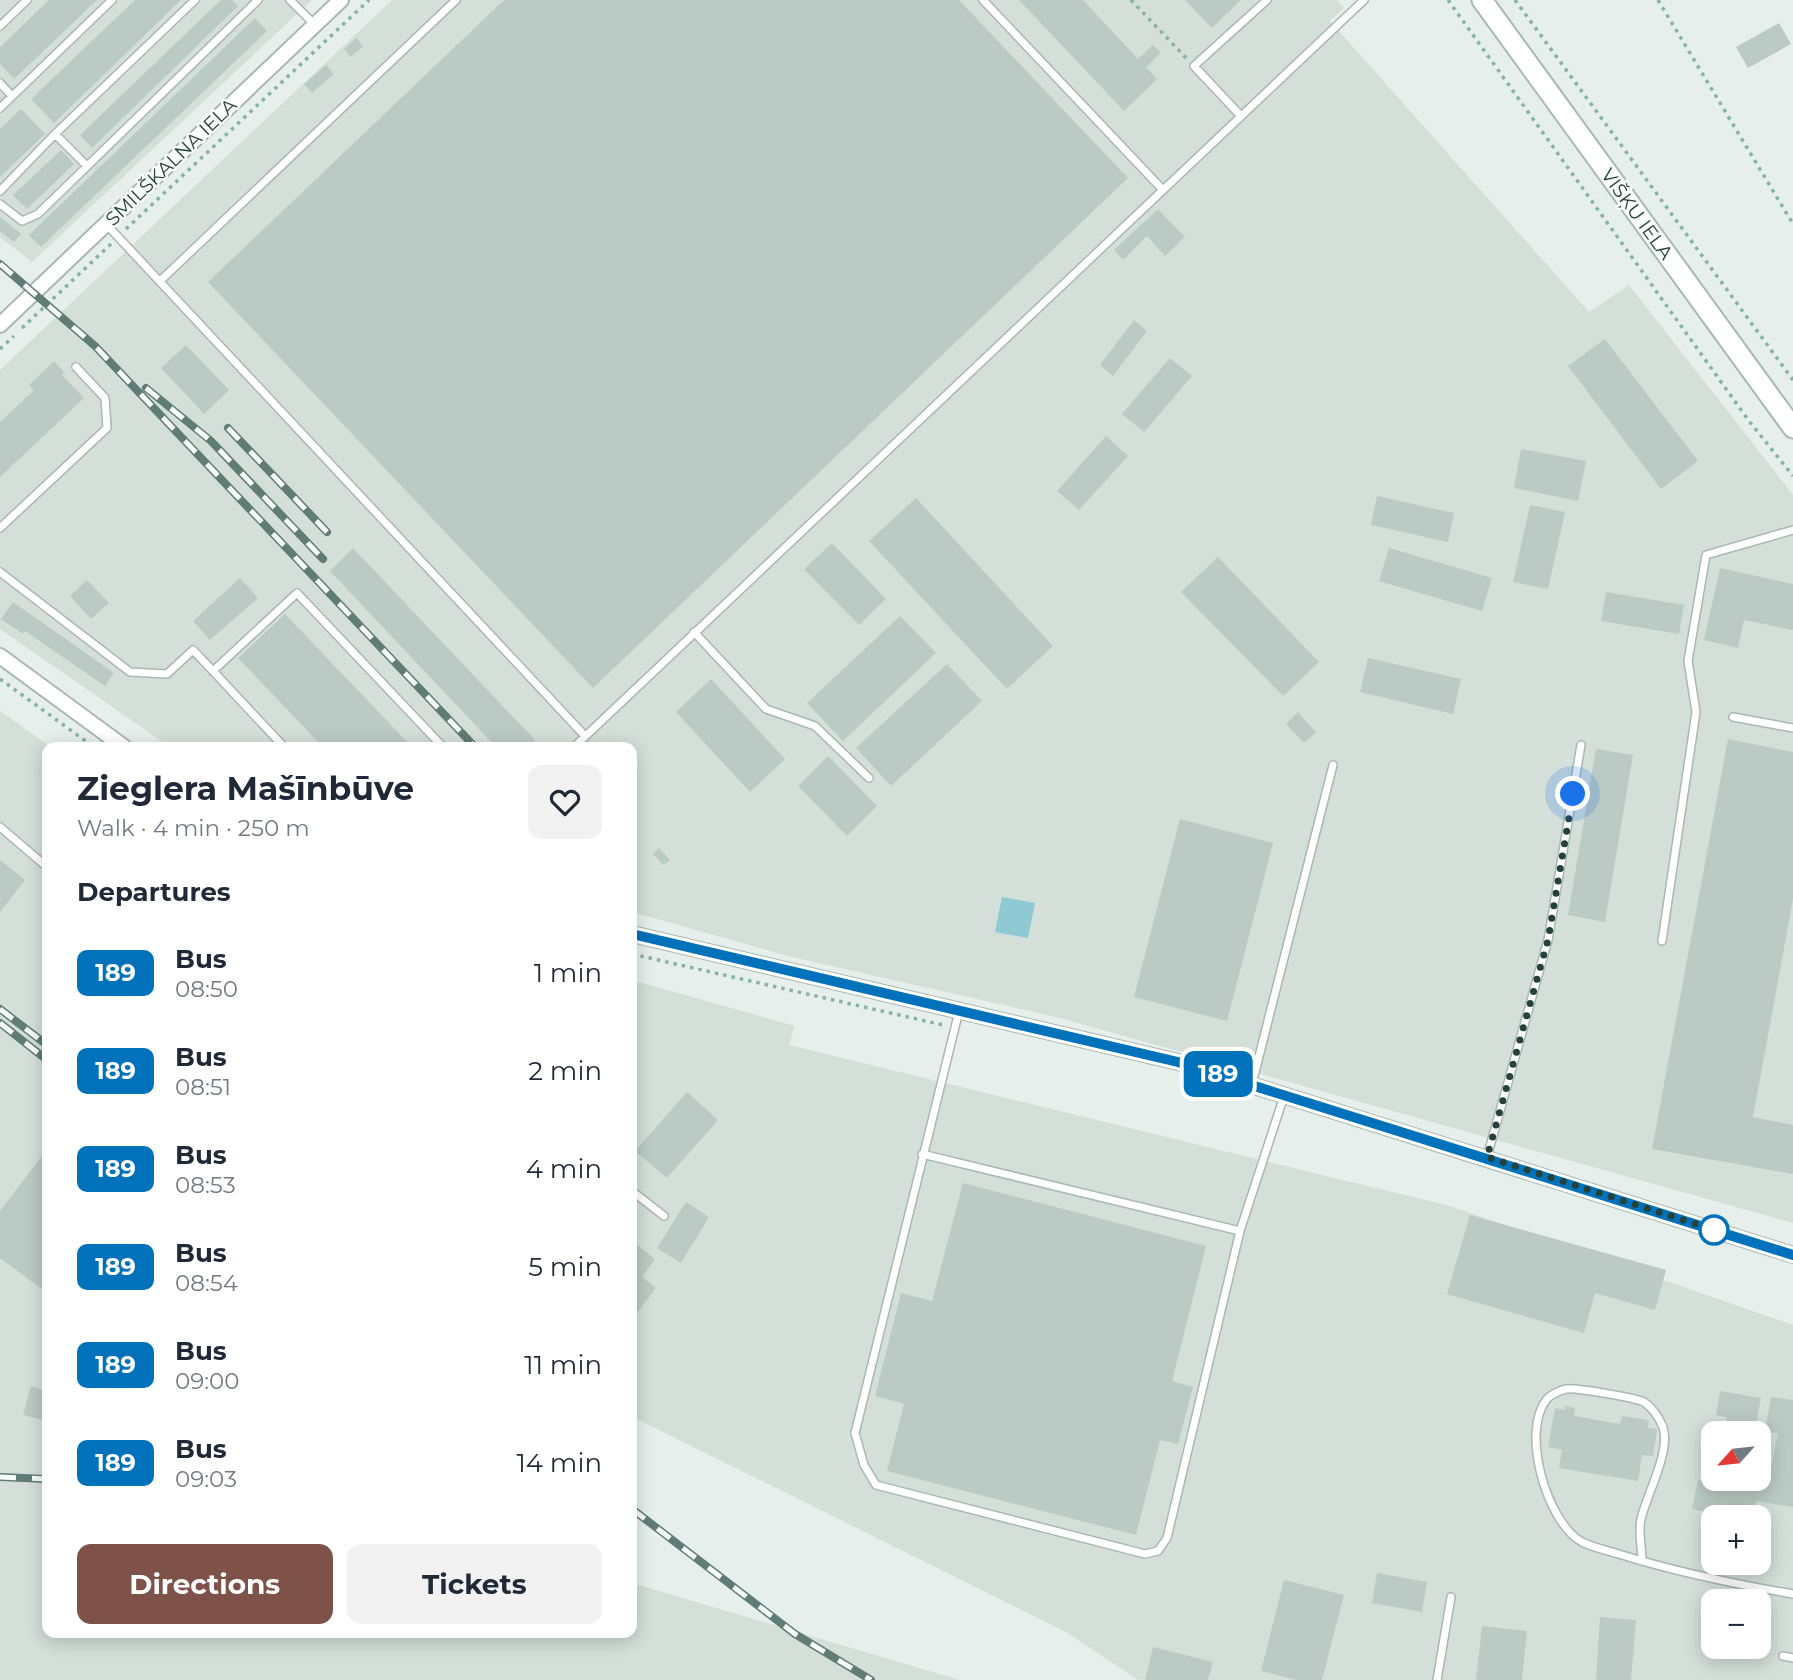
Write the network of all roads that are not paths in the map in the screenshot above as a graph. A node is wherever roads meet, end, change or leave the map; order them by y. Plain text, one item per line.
1 (27, 0) edge
2 (112, 0) edge
3 (195, 0) edge
4 (258, 0) edge
5 (290, 0) edge
6 (341, 0) edge
7 (456, 0) edge
8 (983, 0) edge
9 (1267, 0) edge
10 (1364, 0) edge
11 (1482, 0) edge
12 (315, 25) junction
13 (0, 26) edge
14 (0, 83) edge
15 (12, 96) junction
16 (0, 108) edge
17 (1240, 115) junction
18 (55, 134) junction
19 (87, 166) junction
20 (1162, 189) junction
21 (0, 191) edge
22 (0, 204) edge
23 (106, 224) junction
24 (160, 281) junction
25 (0, 325) edge
26 (76, 367) dead end
27 (1793, 428) edge
28 (0, 528) edge
29 (1793, 530) edge
30 (0, 572) edge
31 (694, 632) junction
32 (0, 656) edge
33 (213, 671) junction
34 (1733, 717) dead end
35 (1793, 728) edge
36 (585, 737) junction
37 (117, 742) edge
38 (279, 742) edge
39 (438, 742) edge
40 (579, 742) edge
41 (1581, 745) dead end
42 (1333, 765) dead end
43 (869, 778) dead end
44 (0, 827) edge
45 (42, 863) edge
46 (637, 935) edge
47 (1662, 942) dead end
48 (959, 1011) junction
49 (1252, 1084) junction
50 (1285, 1094) junction
51 (922, 1154) junction
52 (1487, 1157) junction
53 (637, 1195) edge
54 (664, 1216) dead end
55 (1241, 1231) junction
56 (1793, 1255) edge
57 (1642, 1561) junction
58 (1793, 1594) edge
59 (1451, 1597) dead end
60 (1783, 1656) dead end
61 (1793, 1658) edge
62 (1437, 1680) edge

1 - 13 lane
2 - 15 lane
3 - 18 lane
4 - 19 lane
5 - 12 lane
6 - 12 street, SMILŠKALNA IELA
7 - 24 lane
8 - 20 lane
9 - 17 lane
10 - 17 lane
11 - 27 street, VIŠĶU IELA
12 - 23 street, SMILŠKALNA IELA
14 - 15 lane
15 - 16 lane
17 - 20 lane
18 - 19 lane
18 - 21 lane
19 - 22 lane
20 - 31 lane
23 - 24 lane
23 - 25 street, SMILŠKALNA IELA
24 - 36 lane
26 - 28 lane
29 - 47 lane
30 - 33 lane
31 - 36 lane
31 - 43 lane
32 - 37 street
33 - 38 lane
33 - 39 lane
34 - 35 lane
36 - 40 lane
41 - 52 lane
42 - 49 lane
44 - 45 lane
46 - 48 street
48 - 49 street
48 - 51 lane
49 - 50 street
50 - 52 street
50 - 55 lane
51 - 55 lane
51 - 55 lane
52 - 56 street
53 - 54 lane
57 - 57 lane
57 - 58 lane
59 - 62 lane
60 - 61 lane

